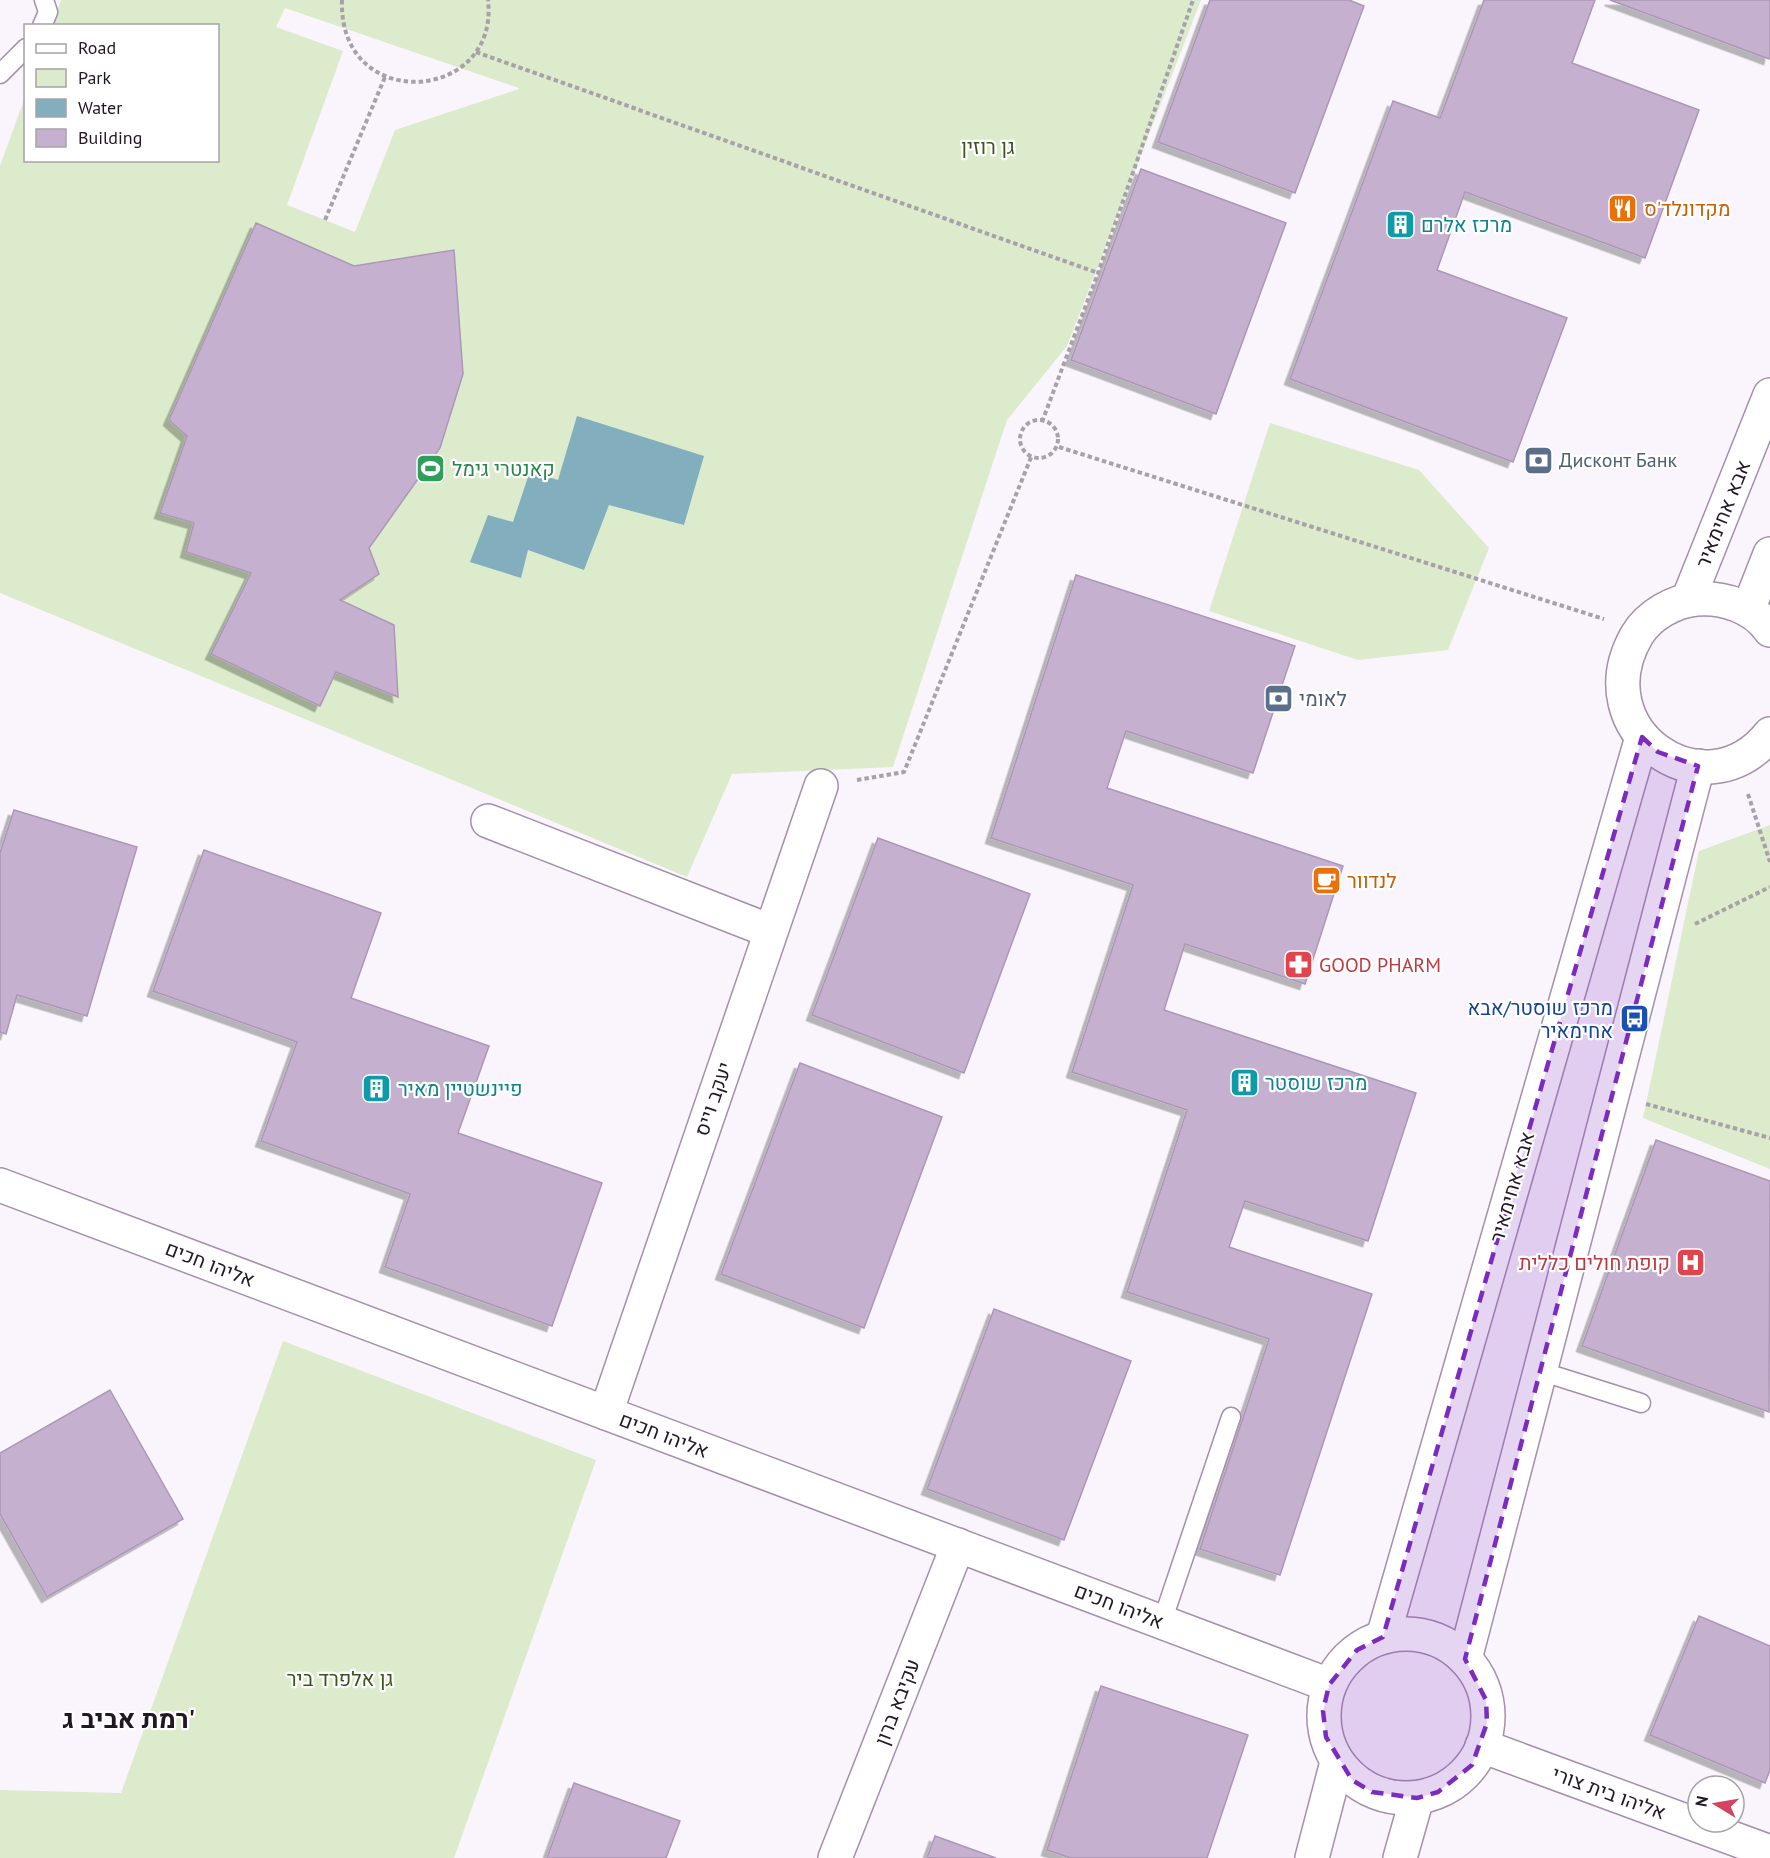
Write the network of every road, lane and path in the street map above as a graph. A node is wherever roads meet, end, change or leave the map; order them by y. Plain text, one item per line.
1 (44, 0) edge
2 (342, 0) edge
3 (488, 0) edge
4 (1193, 0) edge
5 (43, 24) edge
6 (24, 50) edge
7 (476, 52) junction
8 (0, 74) edge
9 (385, 77) junction
10 (325, 220) dead end
11 (1098, 273) junction
12 (1770, 395) edge
13 (1042, 422) junction
14 (1059, 447) junction
15 (1032, 455) junction
16 (1770, 554) edge
17 (1688, 600) junction
18 (1759, 620) edge
19 (1640, 630) junction
20 (1642, 737) junction
21 (1768, 741) edge
22 (1698, 766) junction
23 (1745, 784) dead end
24 (821, 786) joint
25 (488, 821) dead end
26 (1770, 862) edge
27 (1770, 887) edge
28 (770, 931) junction
29 (1651, 945) junction
30 (1640, 1102) dead end
31 (1770, 1137) edge
32 (0, 1185) edge
33 (1540, 1371) junction
34 (1641, 1402) dead end
35 (606, 1413) junction
36 (1231, 1417) dead end
37 (958, 1545) junction
38 (1162, 1622) junction
39 (1383, 1637) junction
40 (1465, 1659) junction
41 (1329, 1685) junction
42 (1482, 1746) junction
43 (1337, 1762) junction
44 (1417, 1798) junction
45 (1770, 1852) edge
46 (835, 1858) edge
47 (1312, 1858) edge
48 (1400, 1858) edge

1 - 5 lane
2 - 9 path
3 - 7 path
4 - 11 path
6 - 8 lane
7 - 9 path
7 - 11 path
9 - 10 path
11 - 13 path
12 - 17 street, אבא אחימאיר
13 - 14 path
13 - 15 path
14 - 15 path
14 - 19 path
15 - 24 path
16 - 18 street
17 - 18 street
17 - 19 street
19 - 20 street
20 - 22 street
20 - 39 street, אבא אחימאיר
21 - 22 street
22 - 29 street
23 - 26 path
24 - 28 street, יעקב וייס
25 - 28 street
27 - 29 path
28 - 35 street, יעקב וייס
29 - 33 street
30 - 31 path
32 - 35 street, אליהו חכים
33 - 34 lane
33 - 40 street
35 - 37 street, אליהו חכים
36 - 38 lane
37 - 38 street, אליהו חכים
37 - 46 street, עקיבא ברון
38 - 41 street, אליהו חכים
39 - 40 street
39 - 41 street
40 - 42 street
41 - 43 street
42 - 44 street
42 - 45 street, אליהו בית צורי
43 - 44 street
43 - 47 street
44 - 48 street

